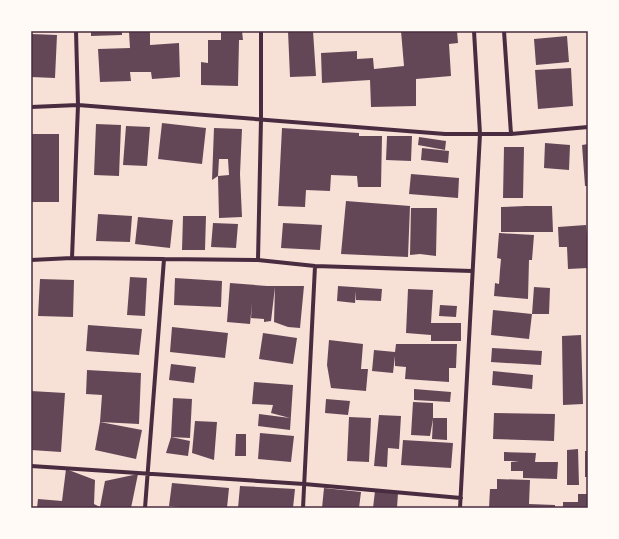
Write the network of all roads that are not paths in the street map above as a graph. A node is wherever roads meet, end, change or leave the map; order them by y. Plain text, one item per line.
1 (76, 31) edge
2 (261, 31) edge
3 (474, 31) edge
4 (504, 31) edge
5 (78, 105) junction
6 (31, 107) edge
7 (261, 119) junction
8 (588, 128) edge
9 (480, 134) junction
10 (511, 134) junction
11 (72, 258) junction
12 (164, 259) junction
13 (31, 260) edge
14 (258, 260) junction
15 (315, 266) junction
16 (472, 270) junction
17 (31, 466) edge
18 (147, 474) junction
19 (304, 484) junction
20 (460, 498) junction
21 (145, 508) edge
22 (303, 508) edge
23 (460, 508) edge

1 - 5 street
2 - 7 street
3 - 9 street
4 - 10 street
5 - 6 street
5 - 7 street
5 - 11 street
7 - 9 street
7 - 14 street
8 - 10 street
9 - 10 street
9 - 16 street
11 - 12 street
11 - 13 street
12 - 14 street
12 - 18 street
14 - 15 street
15 - 16 street
15 - 19 street
16 - 20 street
17 - 18 street
18 - 19 street
18 - 21 street
19 - 20 street
19 - 22 street
20 - 23 street

